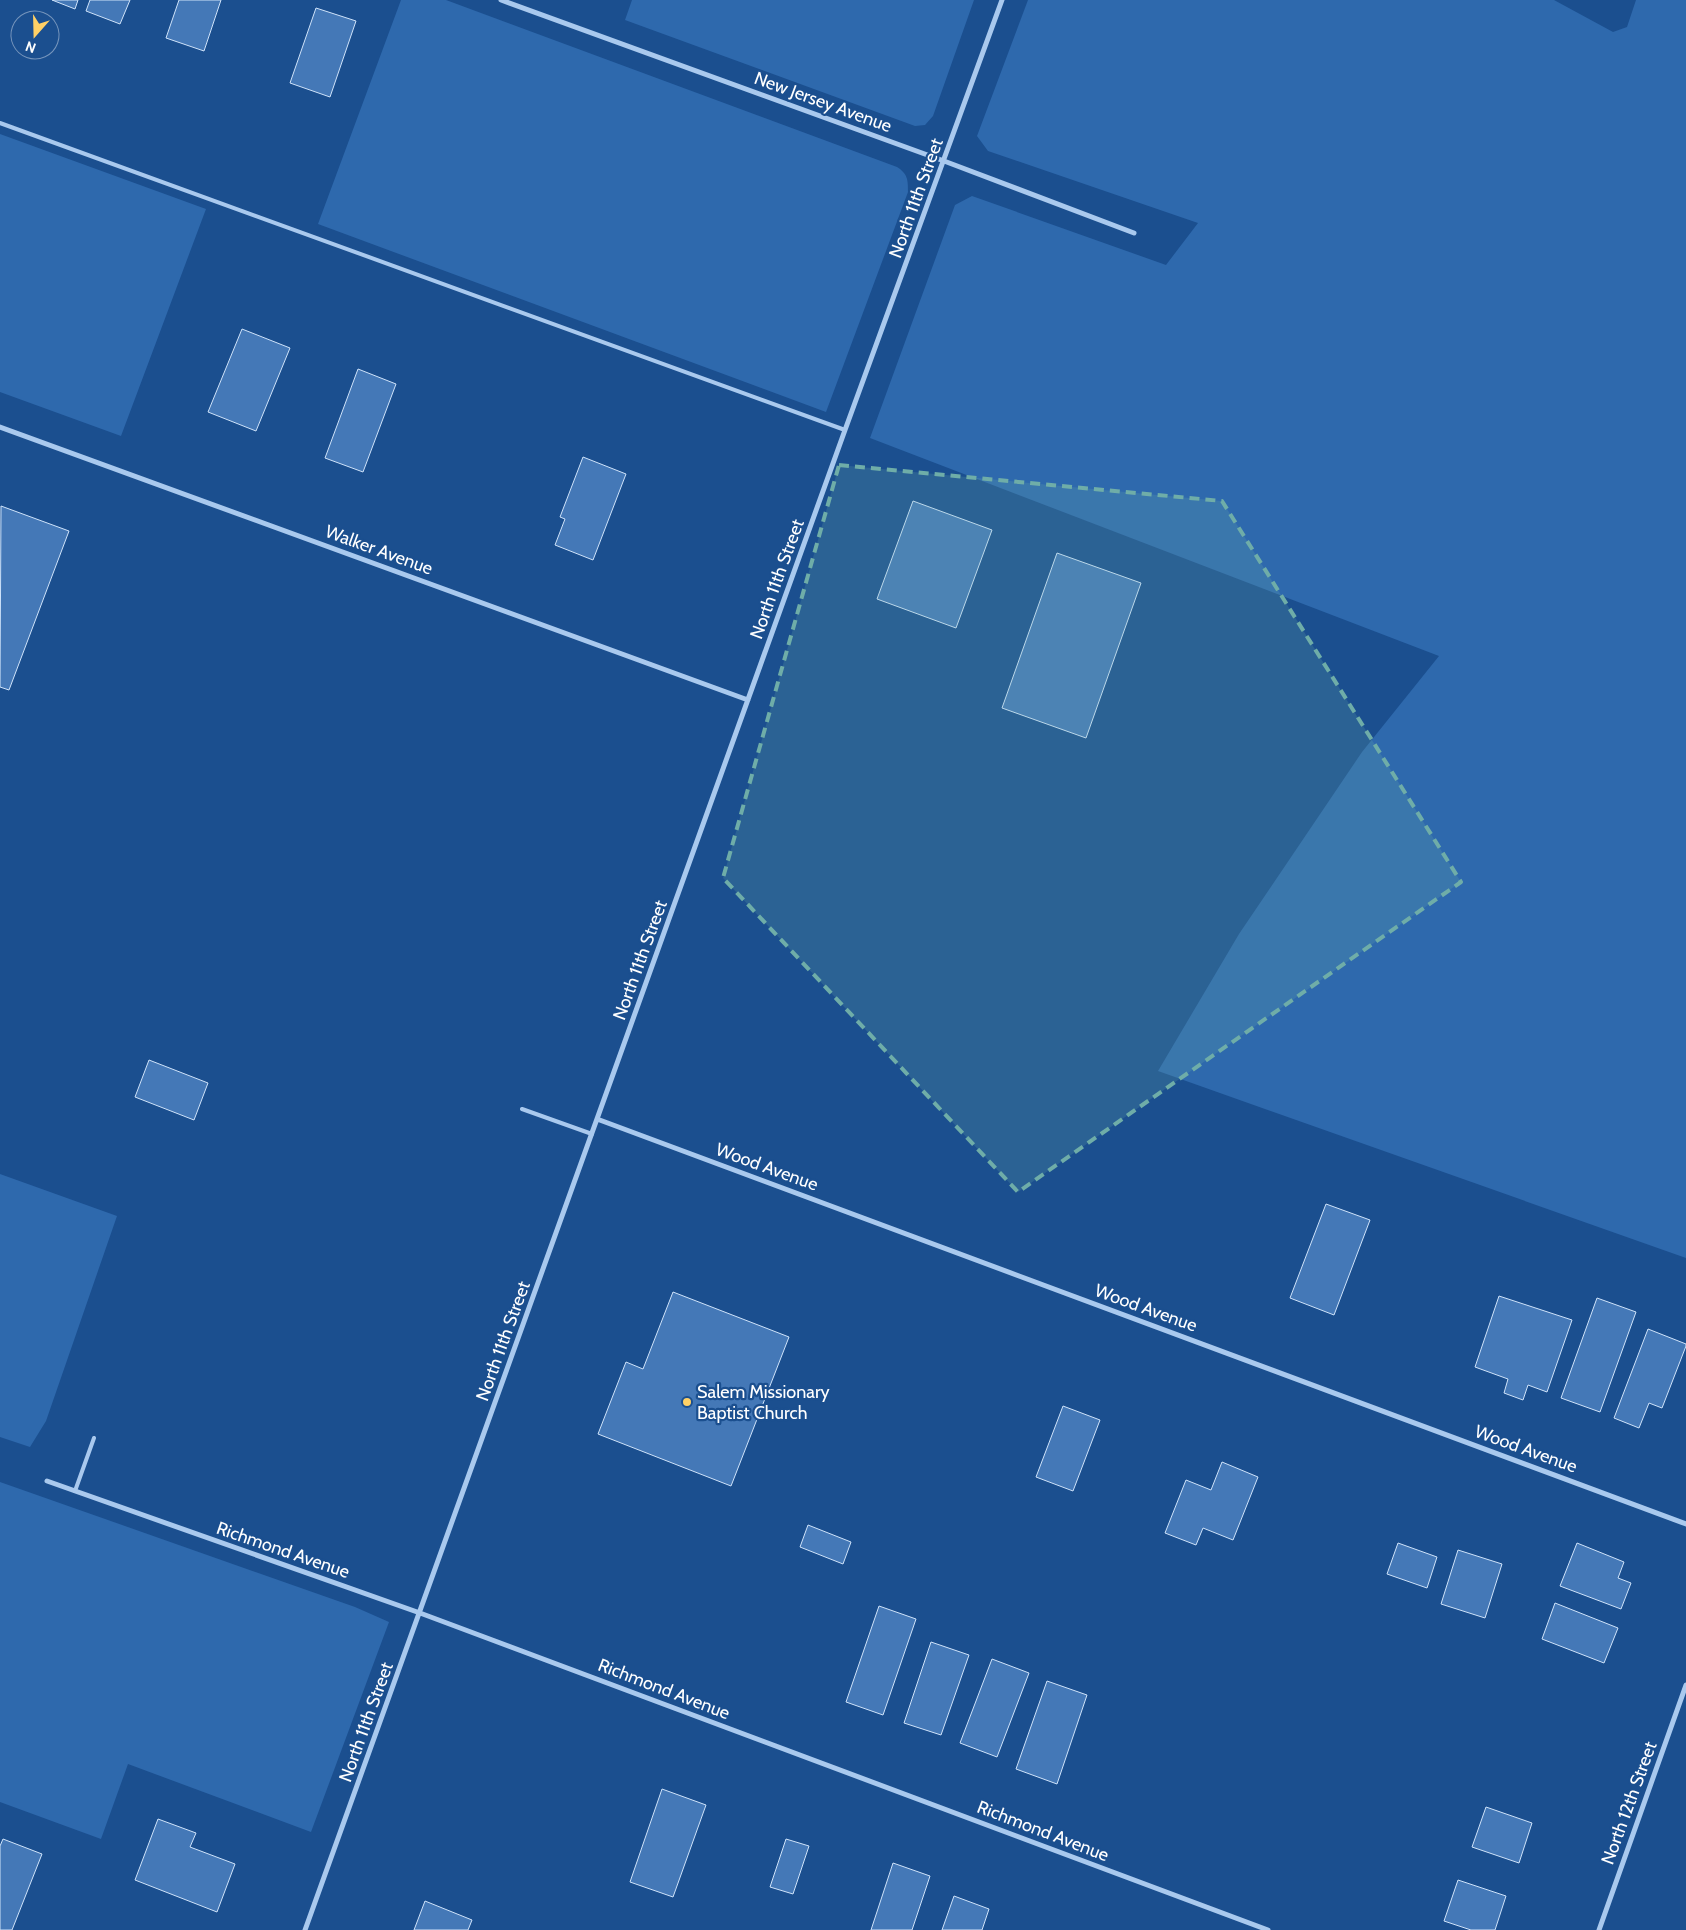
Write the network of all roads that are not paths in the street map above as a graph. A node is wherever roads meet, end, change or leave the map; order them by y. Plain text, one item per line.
1 (501, 0) edge
2 (1002, 0) edge
3 (0, 123) edge
4 (944, 161) junction
5 (1134, 233) dead end
6 (0, 427) edge
7 (844, 430) junction
8 (748, 700) junction
9 (522, 1109) dead end
10 (597, 1119) junction
11 (592, 1134) junction
12 (94, 1438) dead end
13 (47, 1481) dead end
14 (75, 1491) junction
15 (1686, 1524) edge
16 (420, 1613) junction
17 (1686, 1685) edge
18 (305, 1930) edge
19 (1268, 1930) edge
20 (1599, 1930) edge

1 - 4 street, New Jersey Avenue
2 - 4 street, North 11th Street
3 - 7 lane
4 - 5 street, New Jersey Avenue
4 - 7 street, North 11th Street
6 - 8 street, Walker Avenue
7 - 8 street, North 11th Street
8 - 10 street, North 11th Street
9 - 11 lane
10 - 11 street, North 11th Street
10 - 15 street, Wood Avenue
11 - 16 street, North 11th Street
12 - 14 lane
13 - 14 street, Richmond Avenue
14 - 16 street, Richmond Avenue
16 - 18 street, North 11th Street
16 - 19 street, Richmond Avenue
17 - 20 street, North 12th Street

